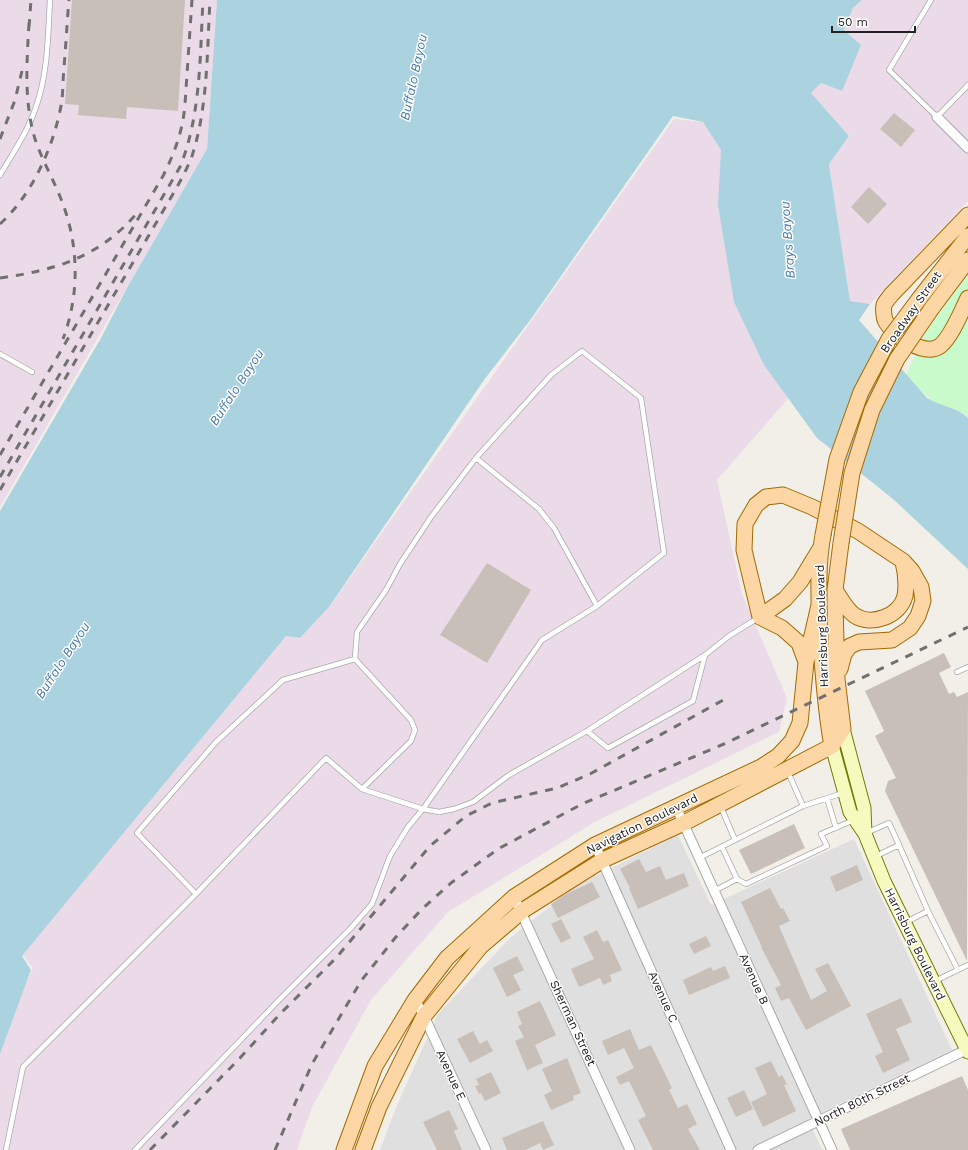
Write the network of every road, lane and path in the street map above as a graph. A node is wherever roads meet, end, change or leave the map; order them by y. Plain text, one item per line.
1 (50, 0) edge
2 (931, 0) edge
3 (968, 85) edge
4 (937, 117) junction
5 (968, 148) edge
6 (0, 175) edge
7 (968, 214) edge
8 (968, 236) edge
9 (968, 260) edge
10 (968, 298) edge
11 (0, 354) edge
12 (32, 372) dead end
13 (861, 392) joint
14 (872, 410) joint
15 (476, 458) junction
16 (822, 542) junction
17 (903, 562) junction
18 (835, 590) junction
19 (819, 604) junction
20 (597, 606) junction
21 (760, 617) junction
22 (705, 655) junction
23 (355, 659) junction
24 (806, 662) junction
25 (968, 667) edge
26 (957, 672) dead end
27 (837, 679) junction
28 (843, 728) junction
29 (587, 730) junction
30 (832, 746) junction
31 (786, 770) junction
32 (362, 789) junction
33 (844, 792) junction
34 (827, 798) junction
35 (720, 804) junction
36 (803, 806) junction
37 (676, 807) junction
38 (423, 809) junction
39 (855, 820) junction
40 (684, 823) junction
41 (836, 828) junction
42 (865, 834) junction
43 (735, 840) junction
44 (595, 845) junction
45 (899, 845) junction
46 (722, 847) junction
47 (874, 857) junction
48 (699, 858) junction
49 (603, 860) junction
50 (736, 880) junction
51 (714, 891) junction
52 (196, 894) junction
53 (514, 896) junction
54 (522, 911) junction
55 (928, 911) junction
56 (905, 923) junction
57 (968, 965) edge
58 (958, 970) junction
59 (933, 981) junction
60 (415, 1000) junction
61 (424, 1016) junction
62 (968, 1050) edge
63 (818, 1121) junction
64 (6, 1150) edge
65 (135, 1150) edge
66 (344, 1150) edge
67 (363, 1150) edge
68 (486, 1150) edge
69 (630, 1150) edge
70 (731, 1150) edge
71 (758, 1150) edge
72 (832, 1150) edge

1 - 6 lane
2 - 4 lane
3 - 4 lane
4 - 5 street
7 - 10 main road
8 - 13 main road, Broadway Street, bridge
9 - 14 main road, Broadway Street, bridge
11 - 12 lane
13 - 16 main road, Harrisburg Boulevard, bridge
14 - 18 main road, Harrisburg Boulevard, bridge
15 - 20 lane
15 - 20 lane
15 - 23 lane
16 - 19 main road, Harrisburg Boulevard
16 - 21 main road
17 - 18 main road
17 - 21 main road
17 - 27 main road
18 - 27 main road, Harrisburg Boulevard
19 - 24 main road, Navigation Boulevard
19 - 30 main road, Harrisburg Boulevard
20 - 38 lane
21 - 22 lane
21 - 24 main road
22 - 29 lane
22 - 29 lane
23 - 32 lane
23 - 52 lane
24 - 37 main road, Navigation Boulevard
25 - 26 lane
27 - 28 main road, Harrisburg Boulevard
28 - 30 main road
28 - 42 main road, Harrisburg Boulevard
29 - 38 lane
30 - 31 main road, Navigation Boulevard
30 - 33 main road, Harrisburg Boulevard
31 - 35 main road, Navigation Boulevard
31 - 36 lane
32 - 38 lane
32 - 52 lane
33 - 34 lane
33 - 39 main road, Harrisburg Boulevard
34 - 36 lane
34 - 41 lane
35 - 40 main road, Navigation Boulevard
35 - 43 lane
36 - 43 lane
37 - 40 street, Avenue B
37 - 44 main road, Navigation Boulevard
38 - 65 lane
39 - 41 lane
39 - 42 main road, Harrisburg Boulevard
40 - 48 street, Avenue B
40 - 49 main road, Navigation Boulevard
41 - 50 lane
42 - 45 lane
42 - 47 main road, Harrisburg Boulevard
43 - 46 lane
44 - 49 street, Avenue C
44 - 53 main road, Navigation Boulevard
45 - 47 lane
45 - 55 lane
46 - 48 lane
46 - 50 lane
47 - 56 main road, Harrisburg Boulevard
48 - 51 street, Avenue B
49 - 54 main road, Navigation Boulevard
49 - 70 street, Avenue C
50 - 51 lane
51 - 63 street, Avenue B
52 - 64 lane
53 - 54 street, Sherman Street
53 - 60 main road, Navigation Boulevard
54 - 61 main road, Navigation Boulevard
54 - 69 street, Sherman Street
55 - 56 lane
55 - 58 lane
56 - 59 main road, Harrisburg Boulevard
57 - 58 lane
58 - 59 lane
59 - 62 main road, Harrisburg Boulevard
60 - 61 street, Avenue E
60 - 66 main road, Navigation Boulevard
61 - 67 main road, Navigation Boulevard
61 - 68 street, Avenue E
62 - 63 street, North 80th Street
63 - 71 street, North 80th Street
63 - 72 street, Avenue B

